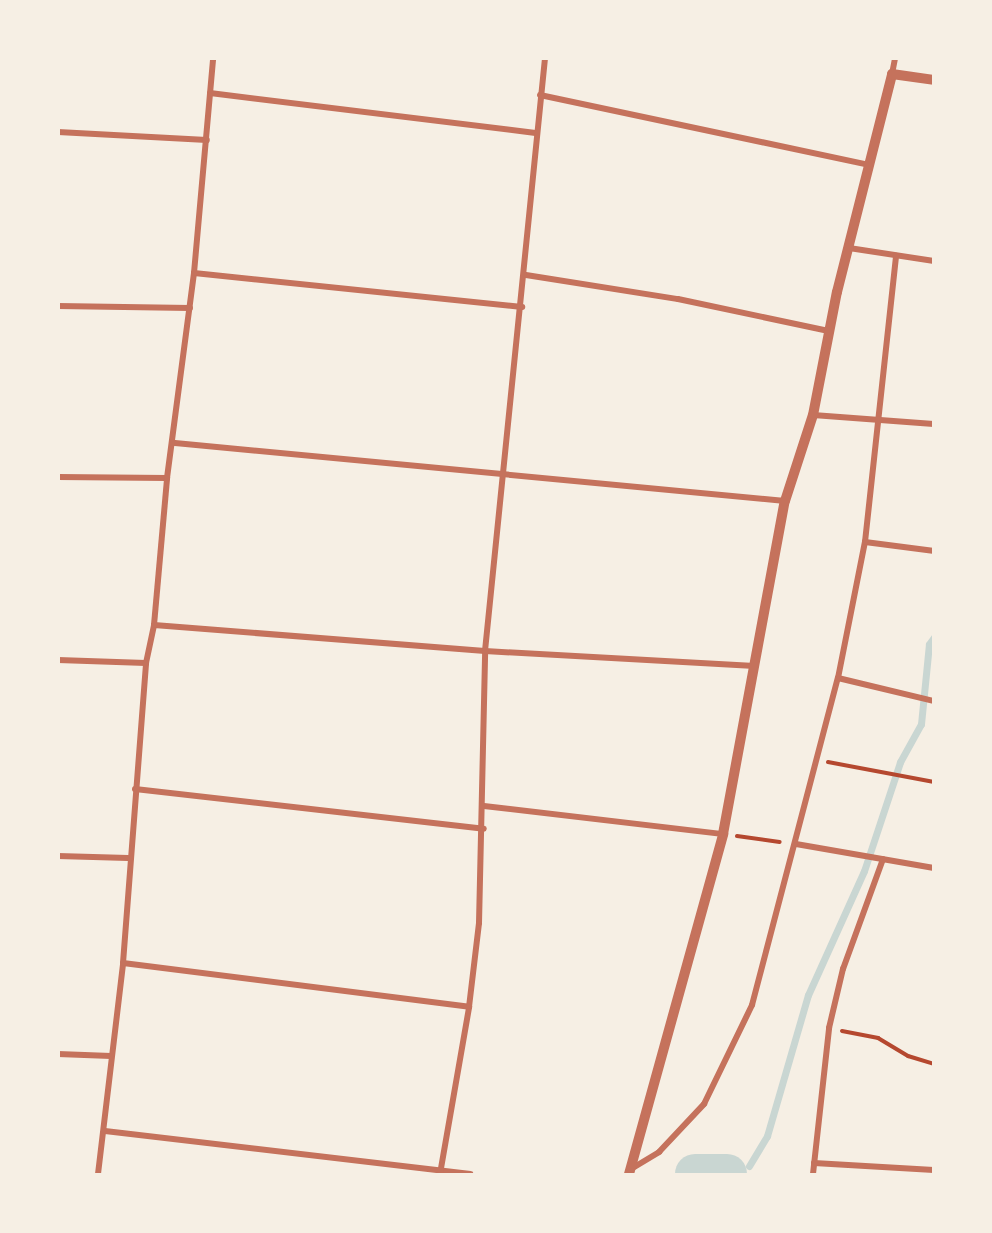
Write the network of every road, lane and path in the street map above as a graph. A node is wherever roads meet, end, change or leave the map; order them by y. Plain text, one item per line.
1 (213, 58) edge
2 (545, 58) edge
3 (896, 58) edge
4 (892, 74) junction
5 (933, 80) edge
6 (210, 93) junction
7 (540, 95) junction
8 (58, 132) edge
9 (536, 133) junction
10 (207, 140) junction
11 (868, 165) junction
12 (849, 248) junction
13 (896, 256) junction
14 (933, 261) edge
15 (194, 273) junction
16 (525, 275) junction
17 (58, 306) edge
18 (522, 307) junction
19 (190, 308) junction
20 (829, 331) junction
21 (813, 416) junction
22 (880, 419) junction
23 (933, 424) edge
24 (175, 442) junction
25 (506, 475) junction
26 (58, 477) edge
27 (168, 478) junction
28 (785, 501) junction
29 (865, 542) junction
30 (933, 551) edge
31 (154, 625) junction
32 (485, 651) junction
33 (58, 660) edge
34 (146, 663) junction
35 (755, 666) junction
36 (838, 678) junction
37 (933, 701) edge
38 (817, 760) junction
39 (933, 782) edge
40 (135, 789) junction
41 (484, 806) junction
42 (484, 829) junction
43 (723, 834) junction
44 (796, 844) junction
45 (58, 856) edge
46 (128, 858) junction
47 (884, 859) junction
48 (933, 868) edge
49 (123, 963) junction
50 (469, 1007) junction
51 (829, 1028) junction
52 (58, 1054) edge
53 (111, 1056) junction
54 (933, 1064) edge
55 (105, 1131) junction
56 (814, 1163) junction
57 (933, 1170) edge
58 (630, 1172) edge
59 (441, 1173) edge
60 (98, 1174) edge
61 (470, 1174) edge
62 (813, 1174) edge

1 - 6 street
2 - 7 street
3 - 4 street
4 - 5 street
4 - 11 street
6 - 9 street
6 - 10 street
7 - 9 street
7 - 11 street
8 - 10 street
9 - 16 street
10 - 15 street
11 - 12 street
12 - 13 street
12 - 20 street
13 - 14 street
13 - 22 street
15 - 18 street
15 - 19 street
16 - 18 street
16 - 20 street
17 - 19 street
18 - 25 street
19 - 24 street
20 - 21 street
21 - 22 street
21 - 28 street
22 - 23 street
22 - 29 street
24 - 25 street
24 - 27 street
25 - 28 street
25 - 32 street
26 - 27 street
27 - 31 street
28 - 35 street
29 - 30 street
29 - 36 street
31 - 32 street
31 - 34 street
32 - 35 street
32 - 41 street
33 - 34 street
34 - 40 street
35 - 43 street
36 - 37 street
36 - 38 street
38 - 39 path
38 - 44 street
40 - 42 street
40 - 46 street
41 - 42 street
41 - 43 street
42 - 50 street
43 - 44 path
43 - 58 street
44 - 47 street
44 - 58 street
45 - 46 street
46 - 49 street
47 - 48 street
47 - 51 street
49 - 50 street
49 - 53 street
50 - 59 street
51 - 54 path
51 - 56 street
52 - 53 street
53 - 55 street
55 - 59 street
55 - 60 street
56 - 57 street
56 - 62 street
59 - 61 street

